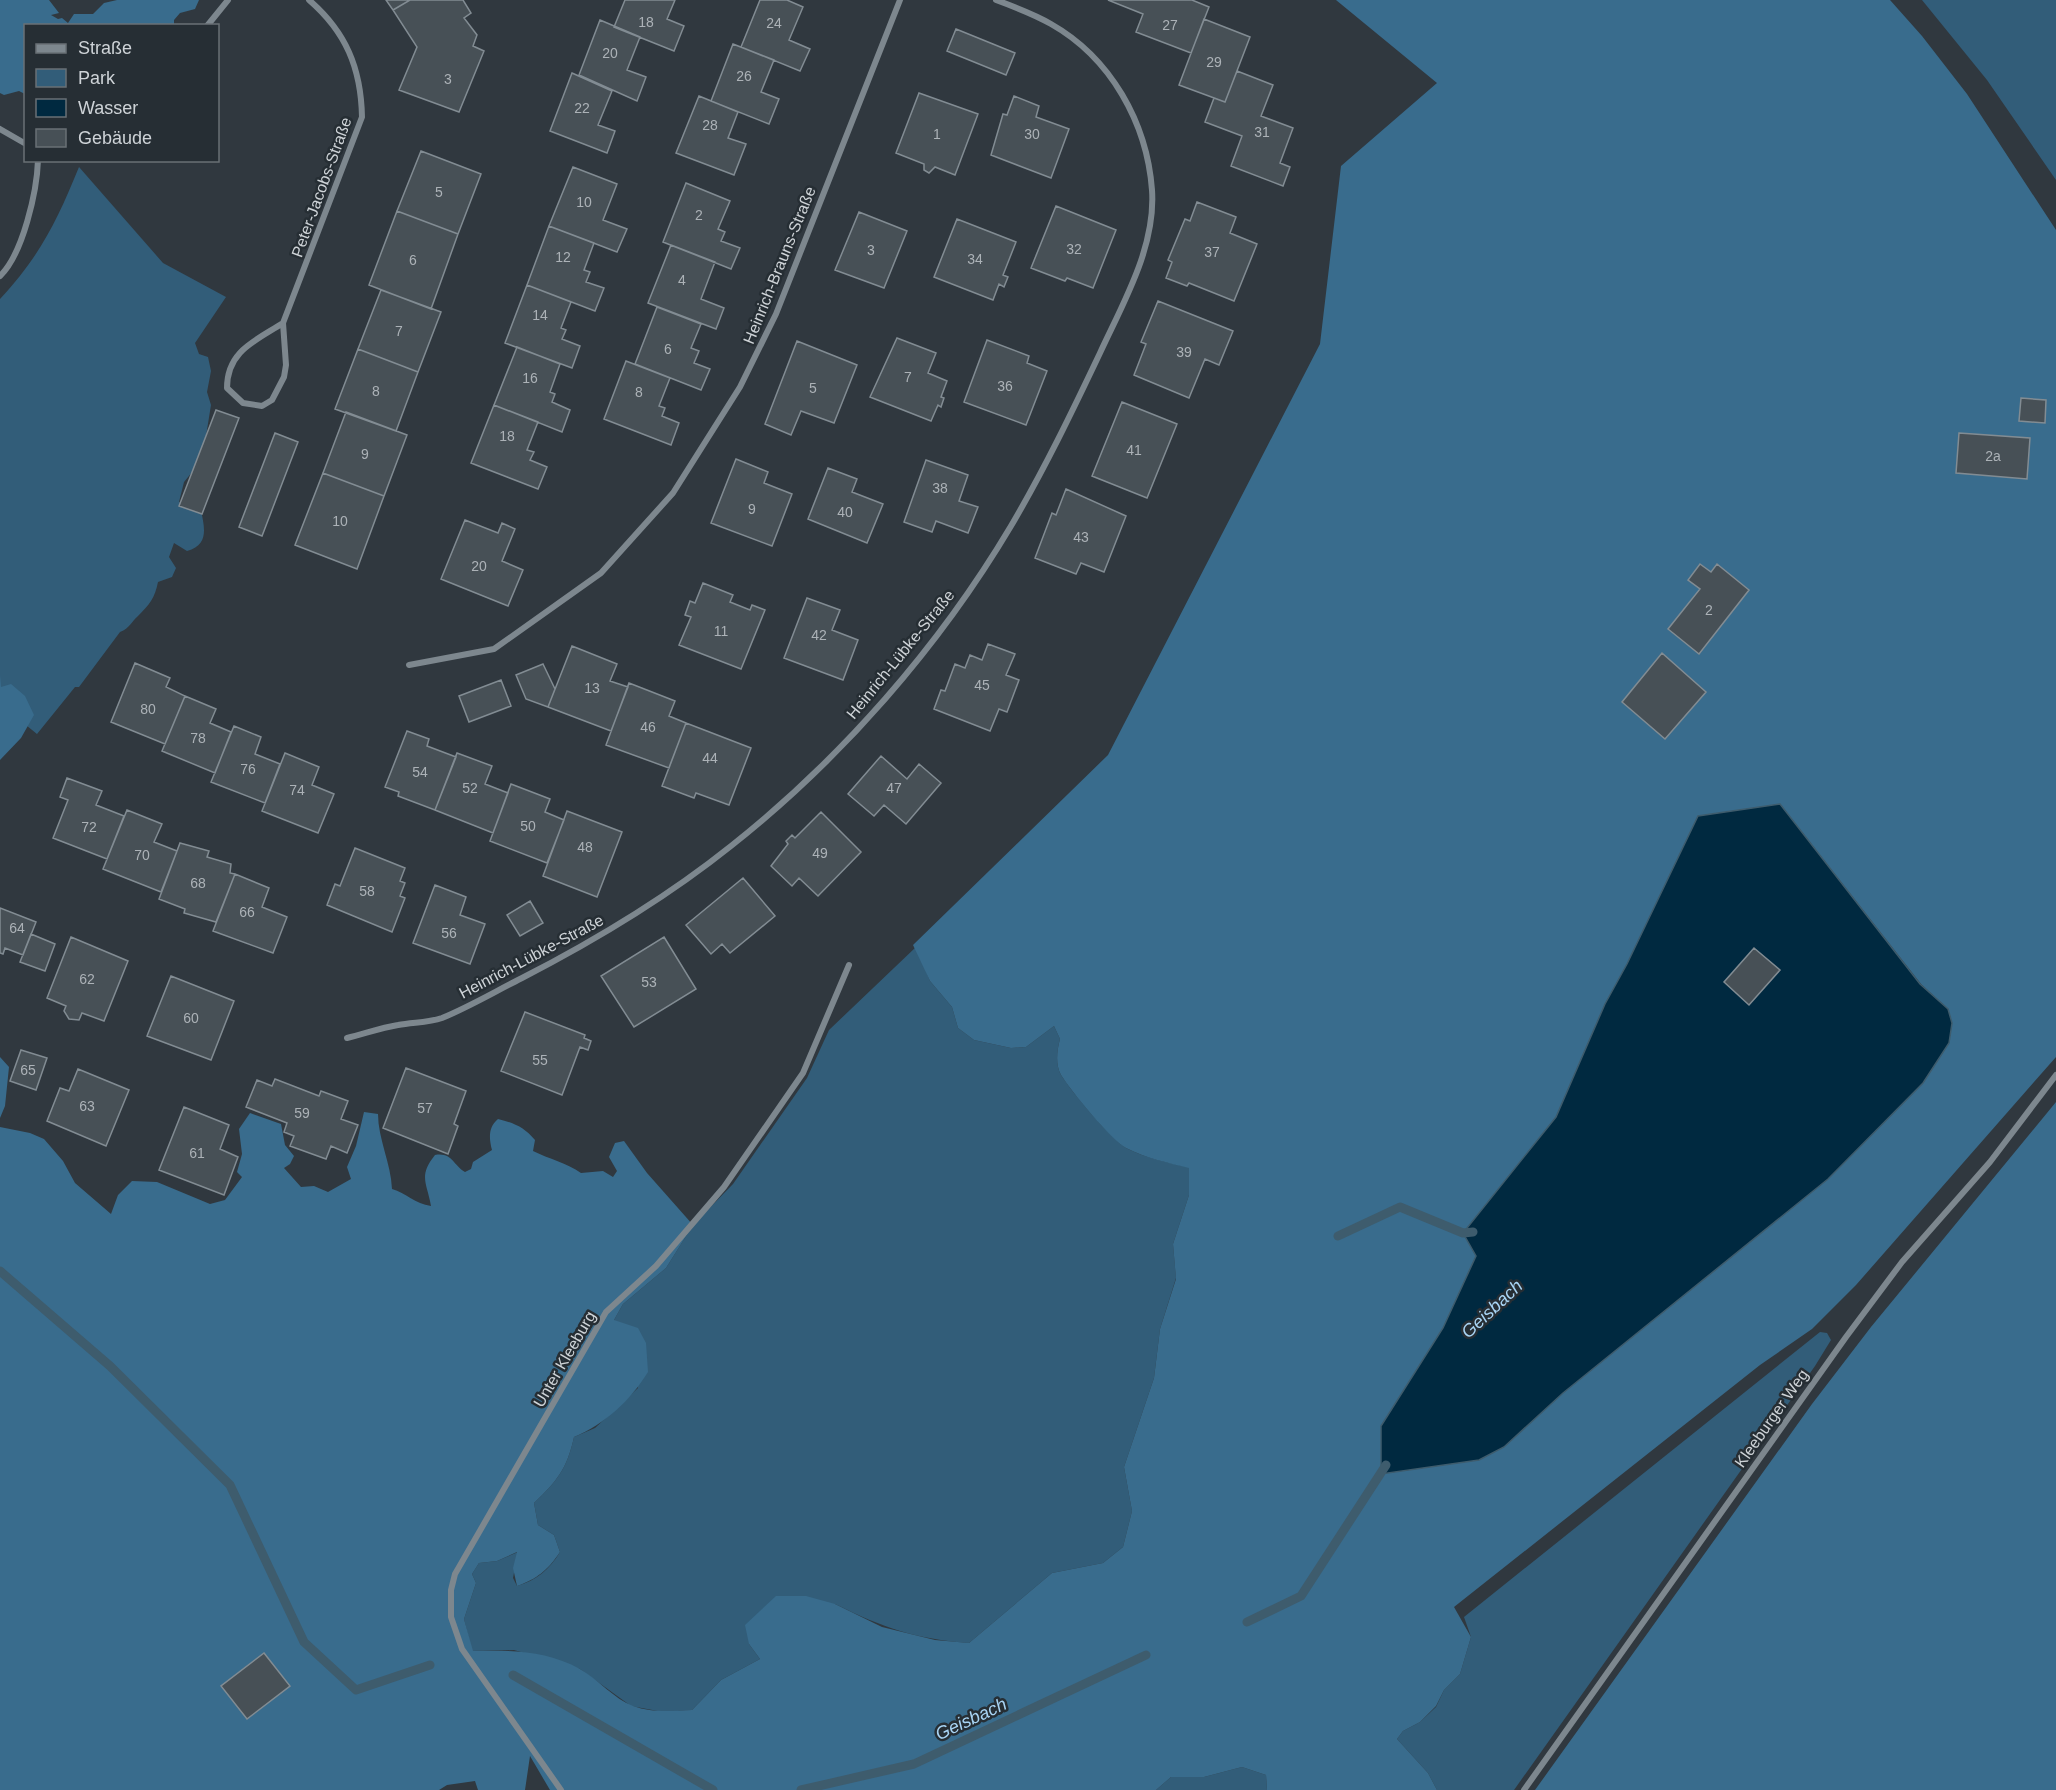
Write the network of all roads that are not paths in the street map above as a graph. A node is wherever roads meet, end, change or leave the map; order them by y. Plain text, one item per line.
1 (228, 0) edge
2 (309, 0) edge
3 (900, 0) edge
4 (996, 0) edge
5 (209, 24) edge
6 (0, 129) edge
7 (24, 143) edge
8 (38, 162) edge
9 (0, 276) edge
10 (283, 323) junction
11 (409, 665) dead end
12 (849, 965) dead end
13 (347, 1038) dead end
14 (2056, 1075) edge
15 (561, 1790) edge
16 (1524, 1790) edge

1 - 5 street
2 - 10 street, Peter-Jacobs-Straße
3 - 11 street, Heinrich-Brauns-Straße
4 - 13 street, Heinrich-Lübke-Straße
6 - 7 street
8 - 9 street
10 - 10 street, Peter-Jacobs-Straße
12 - 15 street, Unter Kleeburg
14 - 16 street, Kleeburger Weg

